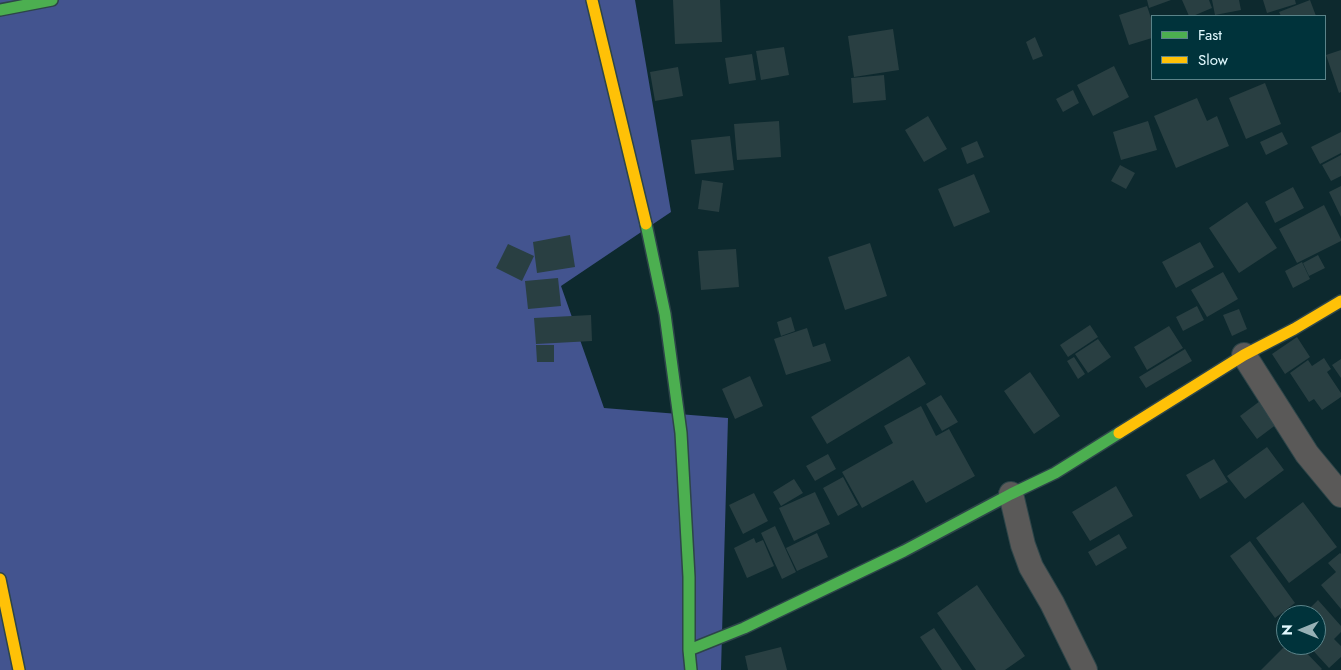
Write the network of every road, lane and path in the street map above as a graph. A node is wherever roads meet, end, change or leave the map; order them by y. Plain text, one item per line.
1 (52, 0) edge
2 (592, 0) edge
3 (0, 10) edge
4 (1341, 300) edge
5 (1244, 355) junction
6 (1010, 494) junction
7 (1341, 495) edge
8 (0, 579) edge
9 (689, 650) junction
10 (19, 670) edge
11 (691, 670) edge
12 (1085, 670) edge

1 - 3 street
2 - 9 street
4 - 5 street
5 - 6 street
5 - 7 street
6 - 9 street
6 - 12 street
8 - 10 street
9 - 11 street

